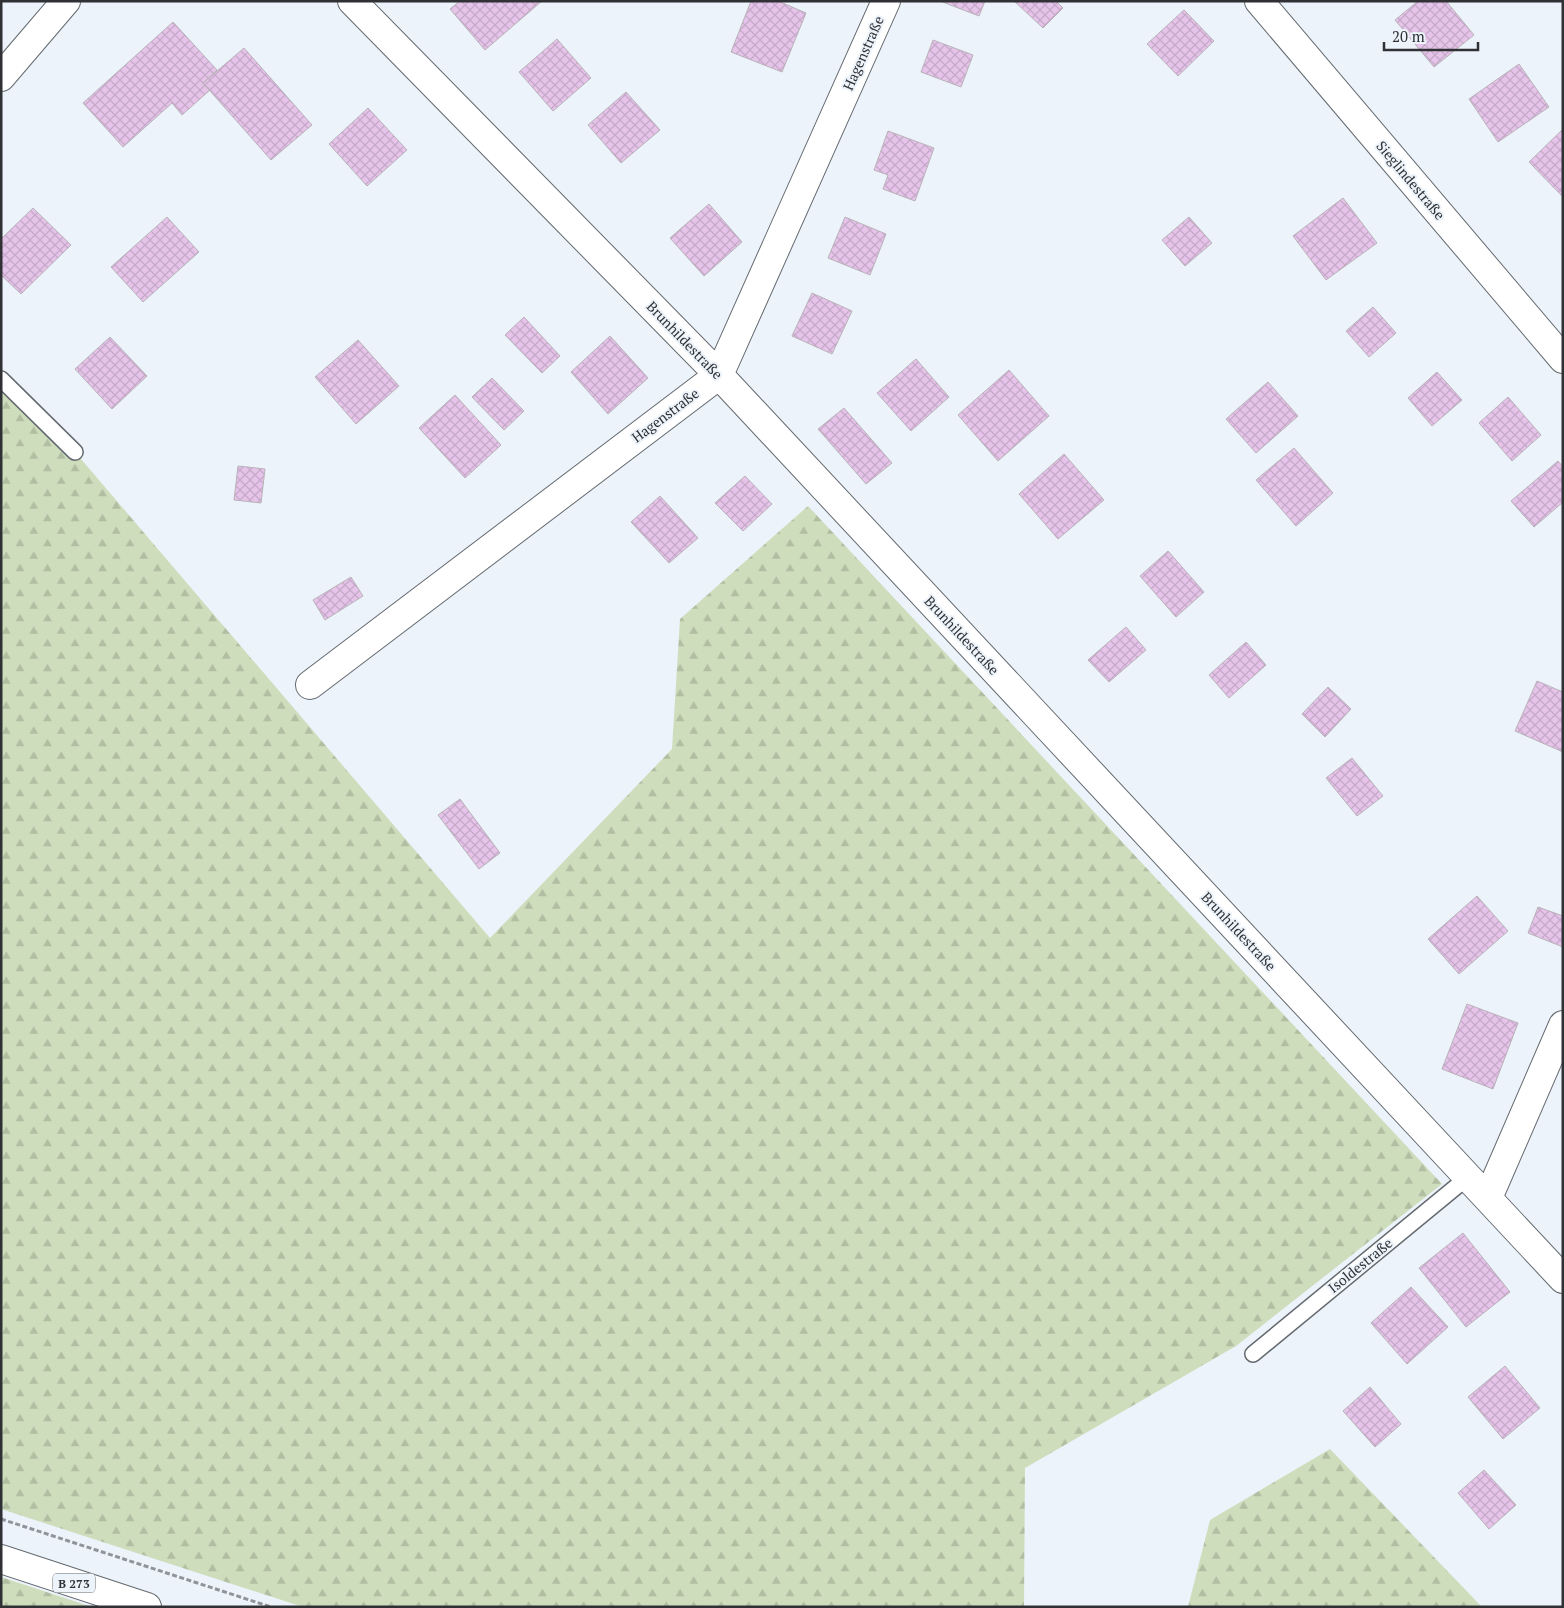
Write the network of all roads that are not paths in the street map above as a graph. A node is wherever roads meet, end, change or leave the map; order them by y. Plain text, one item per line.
1 (66, 1) edge
2 (352, 1) edge
3 (886, 1) edge
4 (1259, 1) edge
5 (1, 77) edge
6 (1563, 359) edge
7 (719, 375) junction
8 (1, 379) edge
9 (75, 452) dead end
10 (310, 685) dead end
11 (1563, 1025) edge
12 (1468, 1176) junction
13 (1488, 1198) junction
14 (1563, 1278) edge
15 (1253, 1354) dead end
16 (1, 1559) edge
17 (146, 1607) edge

1 - 5 street
2 - 7 street, Brunhildestraße
3 - 7 street, Hagenstraße
4 - 6 street, Sieglindestraße
7 - 10 street, Hagenstraße
7 - 12 street, Brunhildestraße
8 - 9 lane
11 - 13 street
12 - 13 street, Brunhildestraße
12 - 15 lane, Isoldestraße
13 - 14 street, Brunhildestraße
16 - 17 street, B 273

